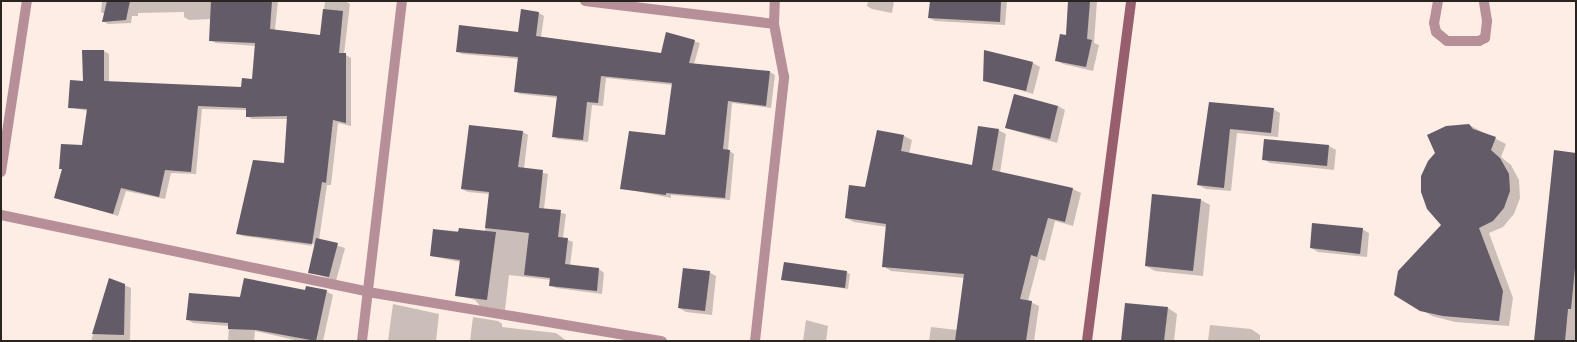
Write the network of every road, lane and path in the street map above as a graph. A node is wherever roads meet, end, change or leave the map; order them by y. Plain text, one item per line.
1 (27, 1) edge
2 (402, 1) edge
3 (585, 1) edge
4 (775, 1) edge
5 (1131, 1) edge
6 (1438, 1) edge
7 (1484, 1) edge
8 (774, 24) junction
9 (1, 172) edge
10 (1, 215) edge
11 (368, 292) junction
12 (362, 341) edge
13 (662, 341) edge
14 (755, 341) edge
15 (1087, 341) edge

1 - 9 street
2 - 11 street
3 - 8 street
4 - 8 street
5 - 15 street
6 - 7 street
8 - 14 street
10 - 11 street
11 - 12 street
11 - 13 street

